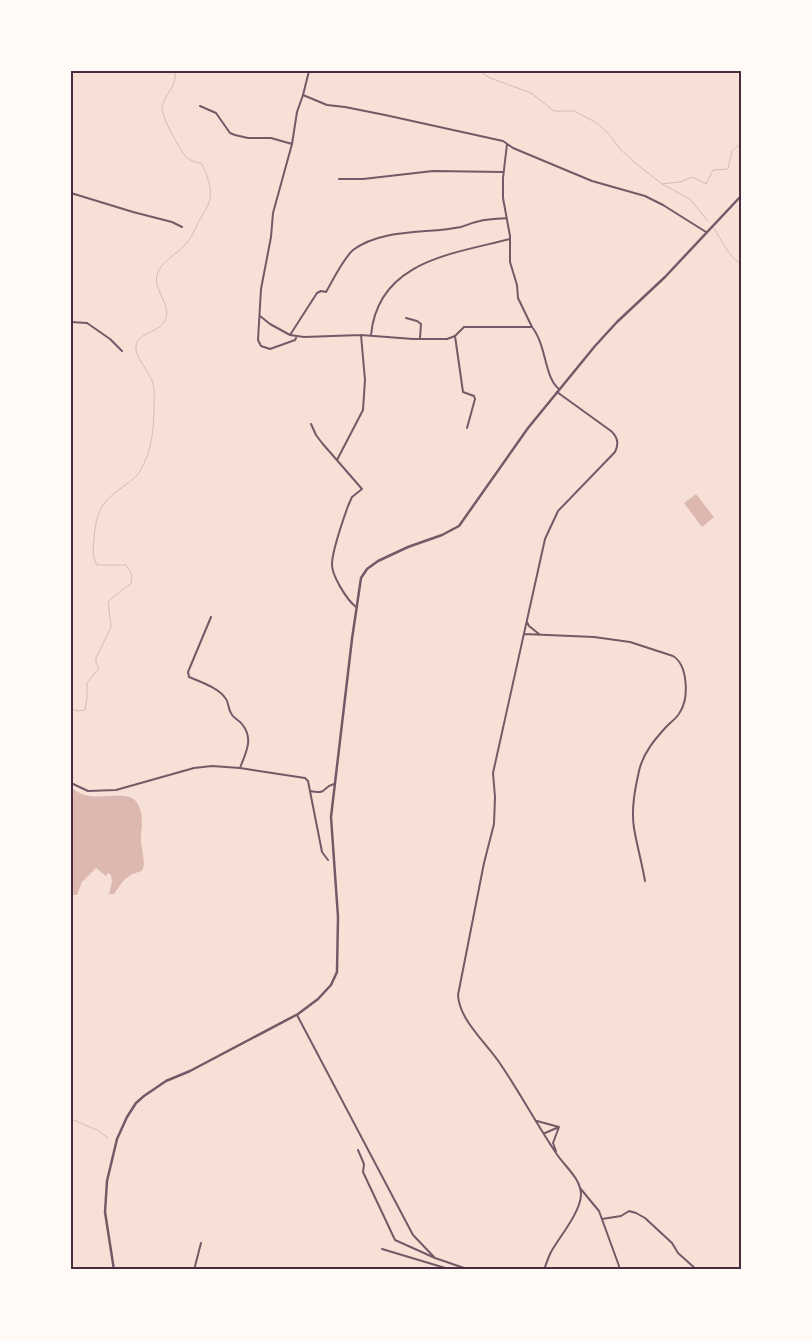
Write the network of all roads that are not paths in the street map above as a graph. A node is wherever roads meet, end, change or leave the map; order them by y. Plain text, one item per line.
1 (308, 71) edge
2 (303, 95) junction
3 (200, 106) dead end
4 (292, 144) junction
5 (507, 144) junction
6 (504, 172) junction
7 (339, 179) dead end
8 (71, 193) edge
9 (741, 196) edge
10 (506, 218) junction
11 (182, 227) dead end
12 (706, 232) junction
13 (510, 239) junction
14 (260, 316) junction
15 (406, 318) dead end
16 (71, 322) edge
17 (532, 327) junction
18 (290, 335) junction
19 (361, 335) junction
20 (371, 335) junction
21 (455, 336) junction
22 (296, 337) junction
23 (420, 338) junction
24 (122, 351) dead end
25 (558, 391) junction
26 (312, 424) dead end
27 (467, 428) dead end
28 (618, 447) junction
29 (623, 448) dead end
30 (337, 460) junction
31 (356, 607) junction
32 (210, 617) dead end
33 (527, 620) junction
34 (524, 634) junction
35 (540, 635) junction
36 (240, 768) junction
37 (71, 783) edge
38 (335, 784) junction
39 (310, 791) junction
40 (328, 860) dead end
41 (645, 881) dead end
42 (297, 1015) junction
43 (536, 1121) junction
44 (559, 1127) junction
45 (544, 1134) junction
46 (358, 1150) dead end
47 (557, 1155) junction
48 (580, 1188) junction
49 (602, 1219) junction
50 (201, 1243) dead end
51 (382, 1249) dead end
52 (436, 1258) junction
53 (114, 1270) edge
54 (194, 1270) edge
55 (452, 1270) edge
56 (470, 1270) edge
57 (544, 1270) edge
58 (620, 1270) edge
59 (697, 1270) edge

1 - 2 street
2 - 4 street
2 - 5 street
3 - 4 street
4 - 14 street
5 - 6 street
5 - 12 street
6 - 7 street
6 - 10 street
8 - 11 street
9 - 12 street
10 - 13 street
10 - 18 street
12 - 25 street
13 - 17 street
13 - 20 street
14 - 18 street
14 - 22 street
15 - 23 street
16 - 24 street
17 - 21 street
17 - 25 street
18 - 22 street
19 - 20 street
19 - 22 street
19 - 30 street
20 - 23 street
21 - 23 street
21 - 27 street
25 - 28 street
25 - 31 street
26 - 30 street
28 - 29 street
28 - 33 street
30 - 31 street
31 - 38 street
32 - 36 street
33 - 34 street
33 - 35 street
34 - 35 street
34 - 43 street
35 - 41 street
36 - 37 street
36 - 39 street
38 - 39 street
38 - 42 street
39 - 40 street
42 - 52 street
42 - 53 street
43 - 44 street
43 - 45 street
44 - 45 street
44 - 47 street
45 - 47 street
46 - 52 street
47 - 48 street
48 - 49 street
48 - 57 street
49 - 58 street
49 - 59 street
50 - 54 street
51 - 55 street
52 - 56 street

